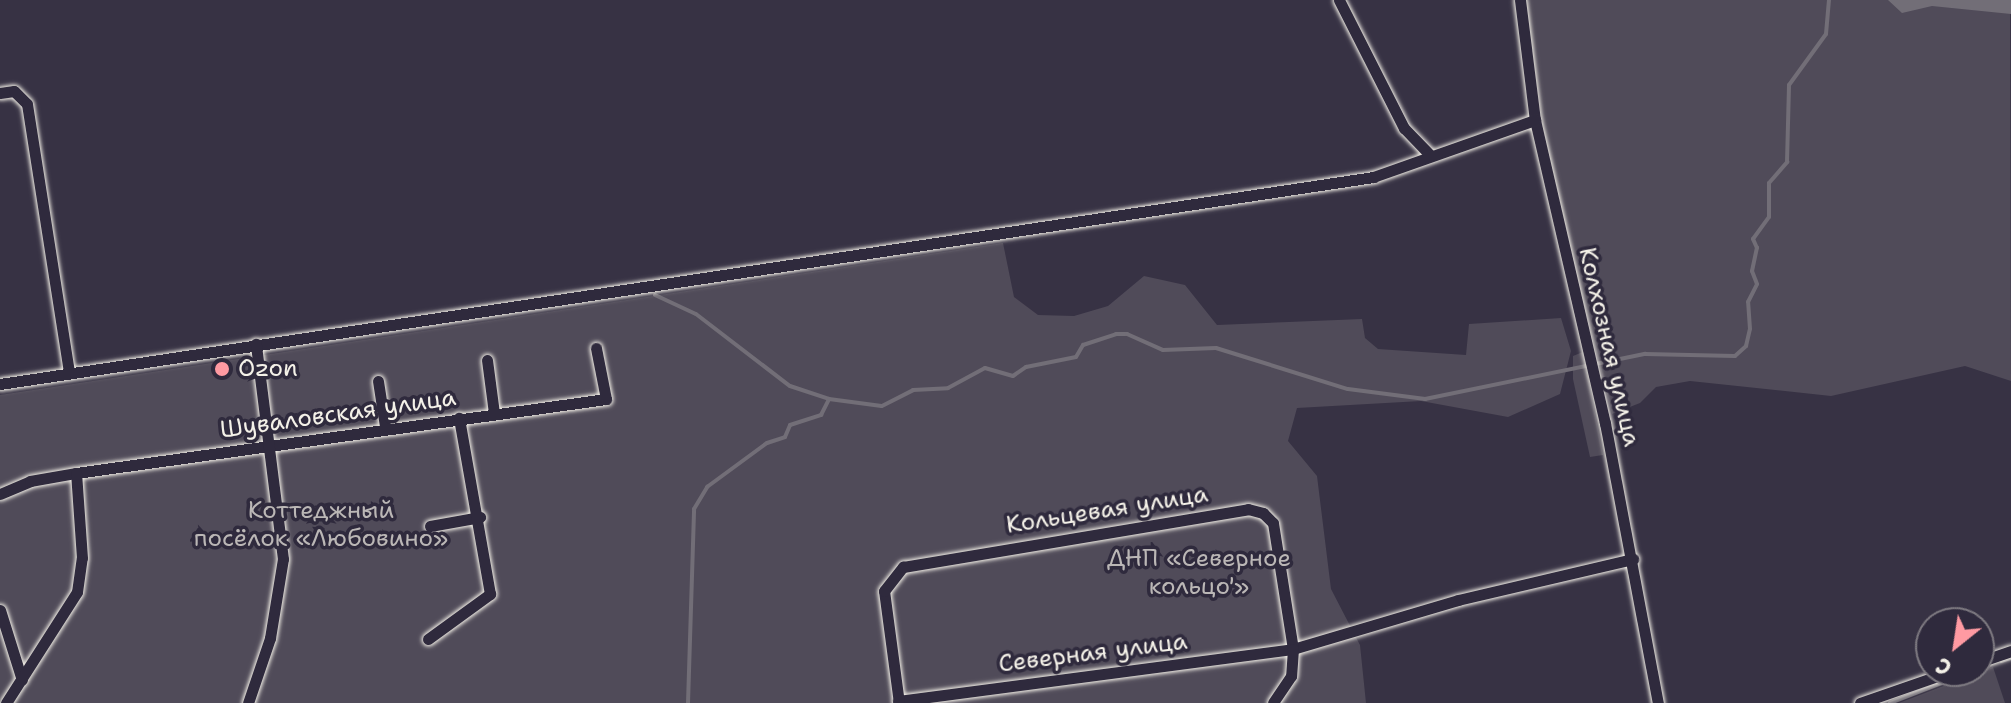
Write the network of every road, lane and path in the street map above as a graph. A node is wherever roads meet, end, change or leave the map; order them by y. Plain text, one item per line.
1 (1339, 0) edge
2 (1520, 0) edge
3 (0, 93) edge
4 (1535, 120) junction
5 (1429, 154) junction
6 (256, 344) junction
7 (596, 348) dead end
8 (487, 360) dead end
9 (69, 373) junction
10 (378, 381) dead end
11 (0, 384) edge
12 (494, 413) junction
13 (459, 418) junction
14 (385, 426) junction
15 (271, 446) junction
16 (76, 473) junction
17 (0, 494) edge
18 (480, 517) junction
19 (430, 526) dead end
20 (1633, 559) junction
21 (0, 610) edge
22 (428, 639) dead end
23 (1293, 649) junction
24 (22, 680) junction
25 (1915, 684) edge
26 (898, 702) edge
27 (6, 703) edge
28 (248, 703) edge
29 (1273, 703) edge
30 (1658, 703) edge
31 (1860, 703) edge

1 - 5 street
2 - 4 street, Колхозная улица
3 - 9 street
4 - 5 street
4 - 20 street, Колхозная улица
5 - 6 street
6 - 9 street
6 - 15 street
7 - 12 street, Шуваловская улица
8 - 12 street
9 - 11 street
10 - 14 street
12 - 13 street, Шуваловская улица
13 - 14 street, Шуваловская улица
13 - 18 street
14 - 15 street, Шуваловская улица
15 - 16 street, Шуваловская улица
15 - 28 street
16 - 17 street, Шуваловская улица
16 - 24 street
18 - 19 street
18 - 22 street
20 - 23 street, Северная улица
20 - 30 street, Колхозная улица
21 - 24 street
23 - 26 street, Северная улица
23 - 26 street, Кольцевая улица
23 - 29 street, Кольцевая улица
24 - 27 street
25 - 31 street

